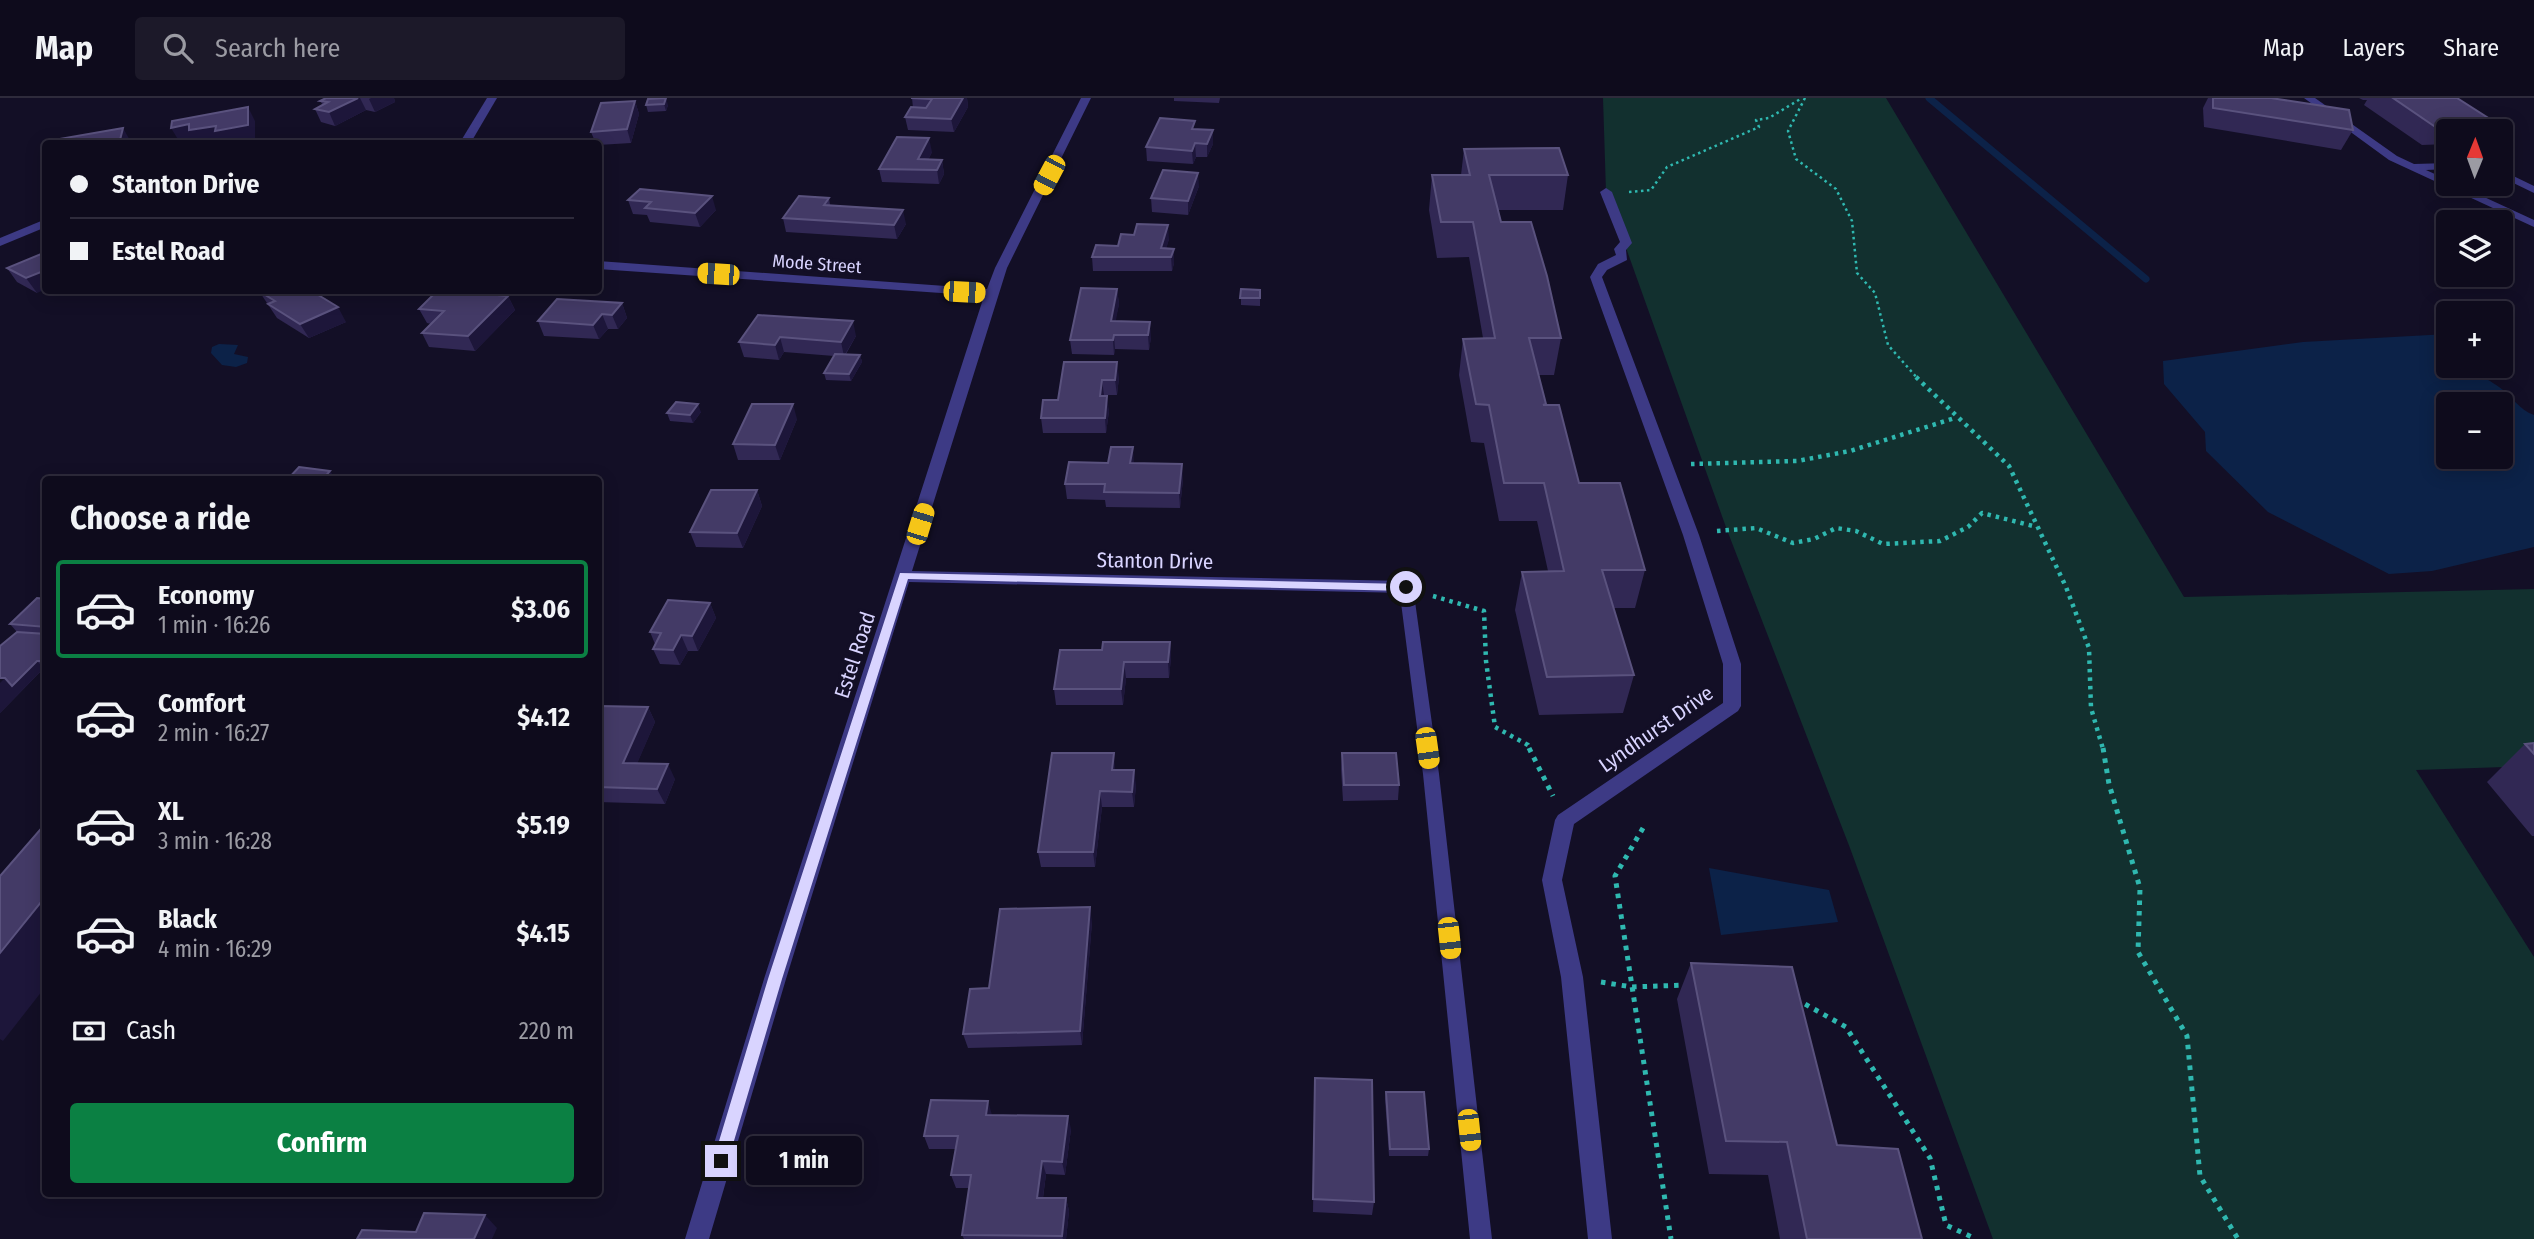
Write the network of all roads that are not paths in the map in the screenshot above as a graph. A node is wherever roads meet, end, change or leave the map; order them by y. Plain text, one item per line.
1 (492, 98) edge
2 (1086, 98) edge
3 (2309, 98) edge
4 (466, 140) edge
5 (2436, 166) edge
6 (2410, 167) junction
7 (2513, 179) edge
8 (2534, 190) edge
9 (1606, 192) road end
10 (42, 224) edge
11 (2534, 224) edge
12 (0, 242) edge
13 (602, 265) edge
14 (992, 293) junction
15 (904, 576) junction
16 (1406, 587) joint
17 (697, 1239) edge
18 (1481, 1239) edge
19 (1600, 1239) edge

1 - 4 street
2 - 14 street, Estel Road
3 - 6 lane
5 - 6 lane
6 - 11 lane
7 - 8 lane
9 - 19 street, Lyndhurst Drive
10 - 12 street
13 - 14 street, Mode Street
14 - 15 street, Estel Road
15 - 16 street, Stanton Drive
15 - 17 street, Estel Road
16 - 18 lane

